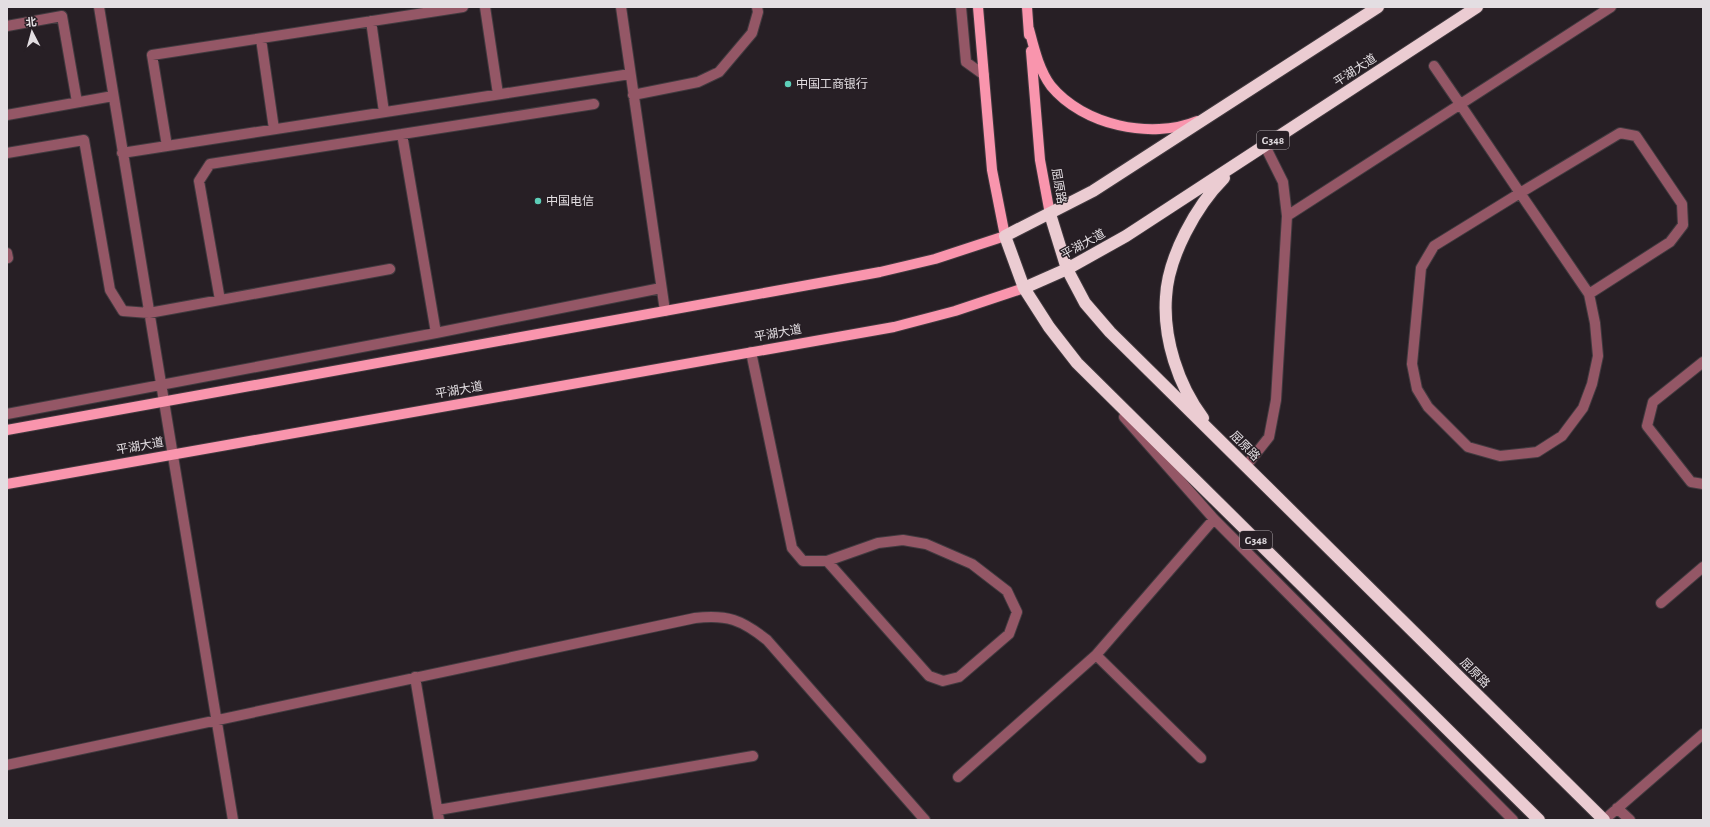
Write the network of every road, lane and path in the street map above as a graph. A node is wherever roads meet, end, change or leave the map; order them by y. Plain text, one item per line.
1 (99, 7) edge
2 (463, 7) edge
3 (485, 7) edge
4 (621, 7) edge
5 (757, 7) edge
6 (961, 7) edge
7 (978, 7) edge
8 (1027, 7) edge
9 (1378, 7) edge
10 (1477, 7) edge
11 (1611, 7) edge
12 (371, 22) junction
13 (7, 26) edge
14 (1029, 29) junction
15 (261, 38) junction
16 (1434, 66) dead end
17 (630, 74) junction
18 (984, 75) junction
19 (498, 94) junction
20 (633, 95) junction
21 (113, 96) junction
22 (77, 102) junction
23 (594, 104) dead end
24 (1460, 104) junction
25 (384, 112) junction
26 (1214, 114) junction
27 (7, 115) edge
28 (274, 129) junction
29 (402, 134) junction
30 (167, 146) junction
31 (1265, 146) junction
32 (122, 153) junction
33 (7, 154) edge
34 (1242, 161) junction
35 (1520, 193) junction
36 (1050, 214) junction
37 (1287, 216) junction
38 (1005, 236) junction
39 (390, 269) dead end
40 (1067, 269) junction
41 (661, 288) junction
42 (1024, 288) junction
43 (1589, 294) junction
44 (220, 300) junction
45 (665, 311) junction
46 (149, 313) junction
47 (436, 333) junction
48 (751, 352) junction
49 (1703, 362) edge
50 (1077, 363) junction
51 (161, 385) junction
52 (164, 402) junction
53 (7, 414) edge
54 (7, 430) edge
55 (1225, 446) junction
56 (173, 454) junction
57 (1246, 466) junction
58 (7, 484) edge
59 (1703, 484) edge
60 (1214, 519) junction
61 (827, 561) junction
62 (1703, 567) edge
63 (1661, 603) dead end
64 (1096, 655) junction
65 (415, 677) junction
66 (216, 720) junction
67 (1703, 734) edge
68 (753, 756) dead end
69 (1201, 758) dead end
70 (7, 765) edge
71 (958, 778) dead end
72 (1617, 808) junction
73 (438, 815) edge
74 (233, 820) edge
75 (925, 820) edge
76 (1513, 820) edge
77 (1540, 820) edge
78 (1604, 820) edge
79 (1630, 820) edge

1 - 21 street
2 - 12 street
3 - 19 street
4 - 17 street
5 - 20 street
6 - 18 street
7 - 18 main road
8 - 14 main road, 屈原路
9 - 26 highway
10 - 31 highway, 平湖大道 / G348
11 - 24 street
12 - 15 street
12 - 25 street
13 - 22 street
14 - 26 main road
14 - 36 main road, 屈原路
15 - 28 street
15 - 30 street
16 - 24 street
17 - 19 street
17 - 20 street
18 - 38 main road
19 - 25 street
20 - 41 street
21 - 22 street
21 - 32 street
22 - 27 street
23 - 29 street
24 - 35 street
24 - 37 street
25 - 28 street
26 - 36 highway
28 - 30 street
29 - 44 street
29 - 47 street
30 - 32 street
31 - 34 highway, 平湖大道 / G348
31 - 37 street
32 - 46 street
33 - 46 street
34 - 40 highway, 平湖大道 / G348
34 - 55 highway
35 - 43 street
35 - 43 street
35 - 43 street
36 - 38 highway
36 - 40 highway, 屈原路
37 - 57 street
38 - 42 highway, G348
38 - 45 main road
39 - 44 street
40 - 42 highway, 平湖大道 / G348
40 - 55 highway, 屈原路
41 - 45 street
41 - 47 street
42 - 48 main road, 平湖大道
42 - 50 highway, G348
44 - 46 street
45 - 52 main road
46 - 51 street
47 - 51 street
48 - 56 main road, 平湖大道
48 - 61 street
49 - 59 street
50 - 60 street
50 - 77 highway, G348
51 - 52 street
51 - 53 street
52 - 54 main road
52 - 56 street
55 - 57 highway, 屈原路
56 - 58 main road, 平湖大道
56 - 66 street
57 - 78 highway, 屈原路
60 - 64 street
60 - 76 street
61 - 61 street
62 - 63 street
64 - 69 street
64 - 71 street
65 - 66 street
65 - 73 street
65 - 75 street
66 - 70 street
66 - 74 street
67 - 72 street
68 - 73 street
72 - 78 street
72 - 79 street

